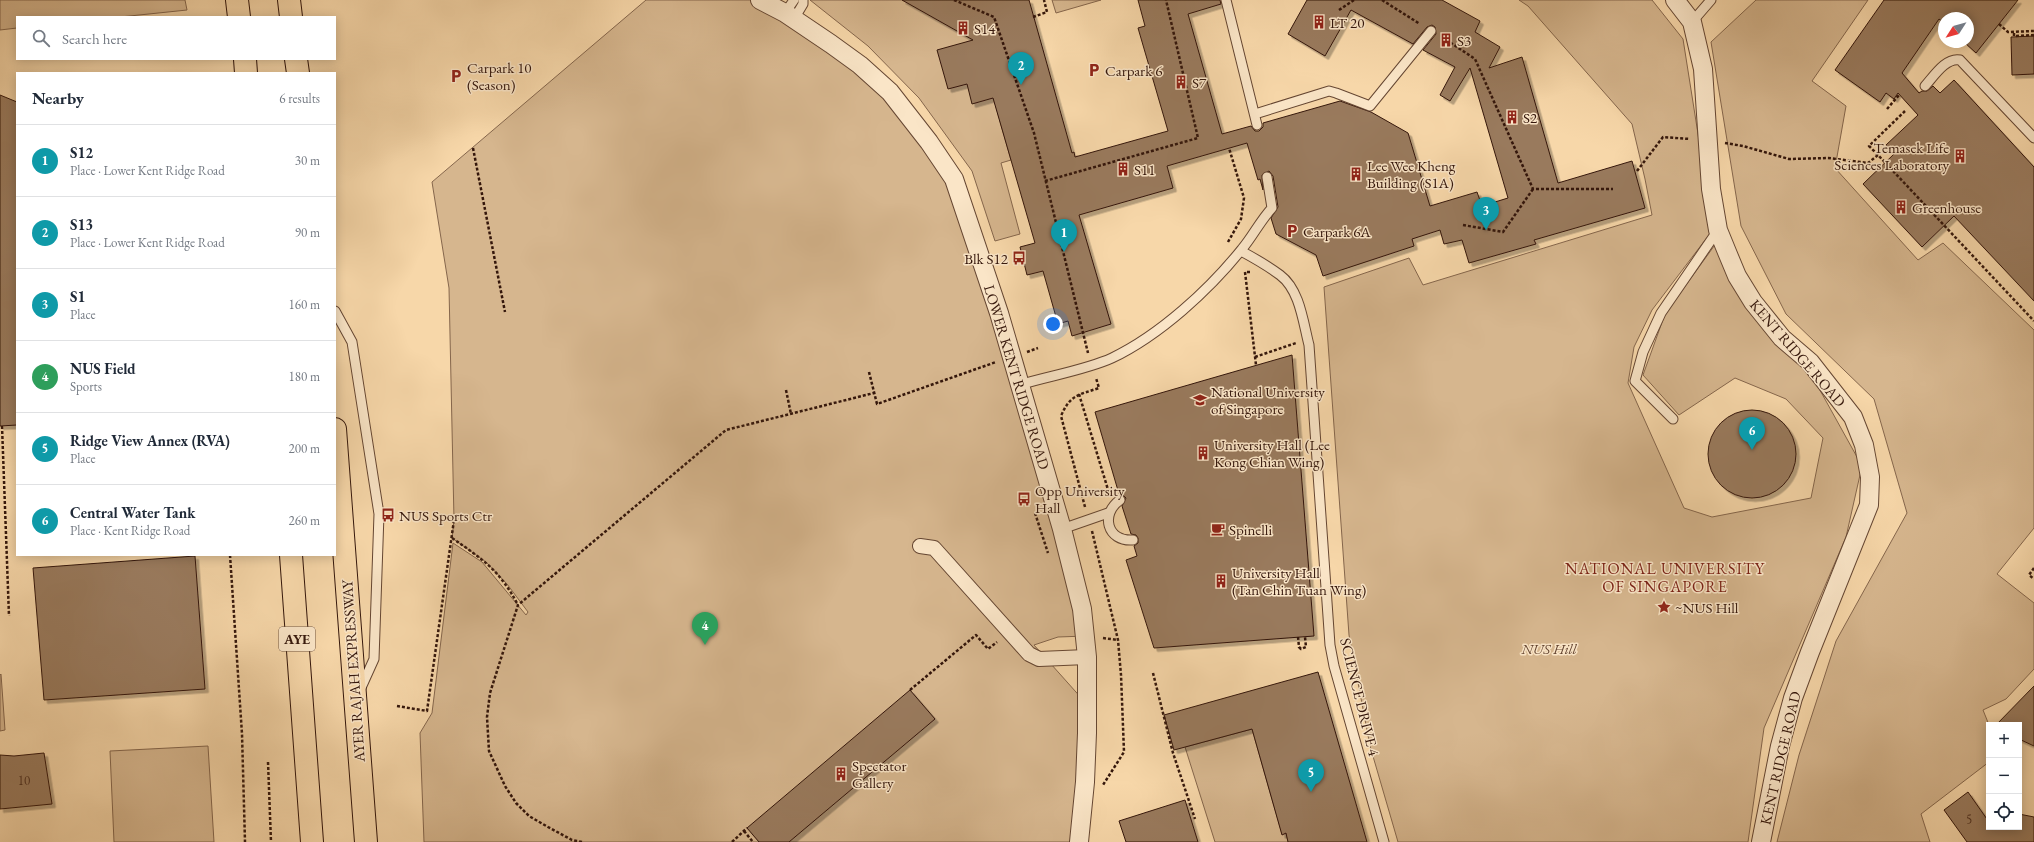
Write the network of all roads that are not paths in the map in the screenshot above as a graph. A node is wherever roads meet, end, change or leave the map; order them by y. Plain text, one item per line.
1 (237, 0) edge
2 (289, 0) edge
3 (760, 0) edge
4 (803, 0) edge
5 (1226, 0) edge
6 (1675, 0) edge
7 (1711, 0) edge
8 (791, 11) edge
9 (239, 16) edge
10 (291, 16) edge
11 (1692, 22) junction
12 (1432, 31) road end
13 (245, 60) edge
14 (296, 60) edge
15 (246, 72) edge
16 (298, 72) edge
17 (1925, 86) dead end
18 (1255, 114) junction
19 (1257, 124) dead end
20 (2034, 138) edge
21 (1267, 177) dead end
22 (1718, 230) junction
23 (1241, 251) junction
24 (336, 313) edge
25 (1019, 385) junction
26 (1673, 419) dead end
27 (336, 442) edge
28 (1117, 502) road end
29 (1108, 513) junction
30 (1062, 528) junction
31 (1132, 540) dead end
32 (920, 546) dead end
33 (291, 556) edge
34 (1087, 657) junction
35 (356, 699) junction
36 (312, 842) edge
37 (366, 842) edge
38 (1079, 842) edge
39 (1384, 842) edge
40 (1761, 842) edge

1 - 9 highway
2 - 10 highway
3 - 8 street, LOWER KENT RIDGE ROAD
4 - 8 lane
5 - 18 lane
6 - 11 street, KENT RIDGE ROAD
7 - 11 lane
8 - 25 street, LOWER KENT RIDGE ROAD
11 - 22 street, KENT RIDGE ROAD
12 - 18 lane
13 - 15 highway
14 - 16 highway
17 - 20 lane
18 - 19 lane
21 - 23 lane
22 - 26 lane
22 - 40 street, KENT RIDGE ROAD
23 - 25 lane
23 - 39 lane, SCIENCE DRIVE 4
24 - 35 lane
25 - 30 street, LOWER KENT RIDGE ROAD
27 - 35 highway, AYER RAJAH EXPRESSWAY
28 - 29 lane
29 - 30 lane
29 - 31 lane
30 - 34 street, LOWER KENT RIDGE ROAD
32 - 34 street
33 - 36 highway, AYE
34 - 38 street, LOWER KENT RIDGE ROAD
35 - 37 highway, AYER RAJAH EXPRESSWAY

